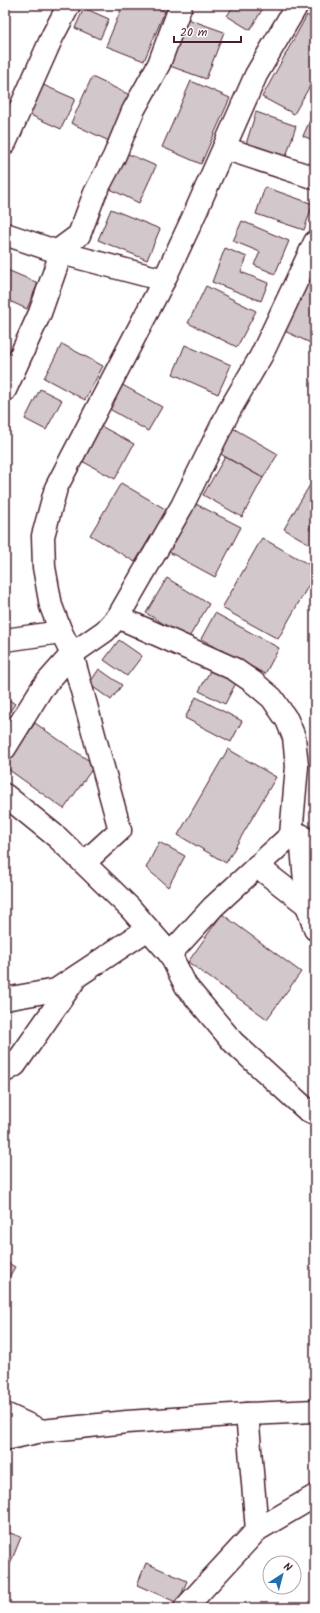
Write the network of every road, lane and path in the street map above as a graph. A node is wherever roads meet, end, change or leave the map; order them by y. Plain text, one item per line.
1 (69, 5) edge
2 (181, 5) edge
3 (296, 5) edge
4 (5, 143) edge
5 (224, 148) junction
6 (315, 178) edge
7 (5, 234) edge
8 (315, 242) edge
9 (58, 253) junction
10 (164, 280) junction
11 (5, 390) edge
12 (118, 617) junction
13 (61, 632) junction
14 (5, 640) edge
15 (72, 654) junction
16 (5, 748) edge
17 (5, 795) edge
18 (302, 832) edge
19 (84, 863) junction
20 (257, 866) junction
21 (308, 905) junction
22 (148, 929) junction
23 (315, 929) edge
24 (170, 954) junction
25 (76, 977) junction
26 (5, 999) edge
27 (8, 1071) edge
28 (315, 1114) edge
29 (306, 1412) edge
30 (5, 1414) edge
31 (247, 1414) junction
32 (315, 1427) edge
33 (42, 1431) junction
34 (5, 1439) edge
35 (315, 1496) edge
36 (257, 1530) junction
37 (185, 1608) edge

1 - 4 street
2 - 9 street
3 - 5 street
5 - 6 street
5 - 10 street
7 - 9 street
8 - 12 street
9 - 10 street
9 - 11 street
10 - 13 street
12 - 15 street
12 - 18 street
13 - 14 street
13 - 15 street
15 - 16 street
15 - 19 street
17 - 19 street
18 - 20 street
18 - 21 street
19 - 22 street
20 - 21 street
20 - 24 street
21 - 23 street
22 - 24 street
22 - 25 street
24 - 28 street
25 - 26 street
25 - 27 street
29 - 31 street
29 - 32 street
30 - 33 street
31 - 33 street
31 - 36 street
33 - 34 street
35 - 36 street
36 - 37 street

